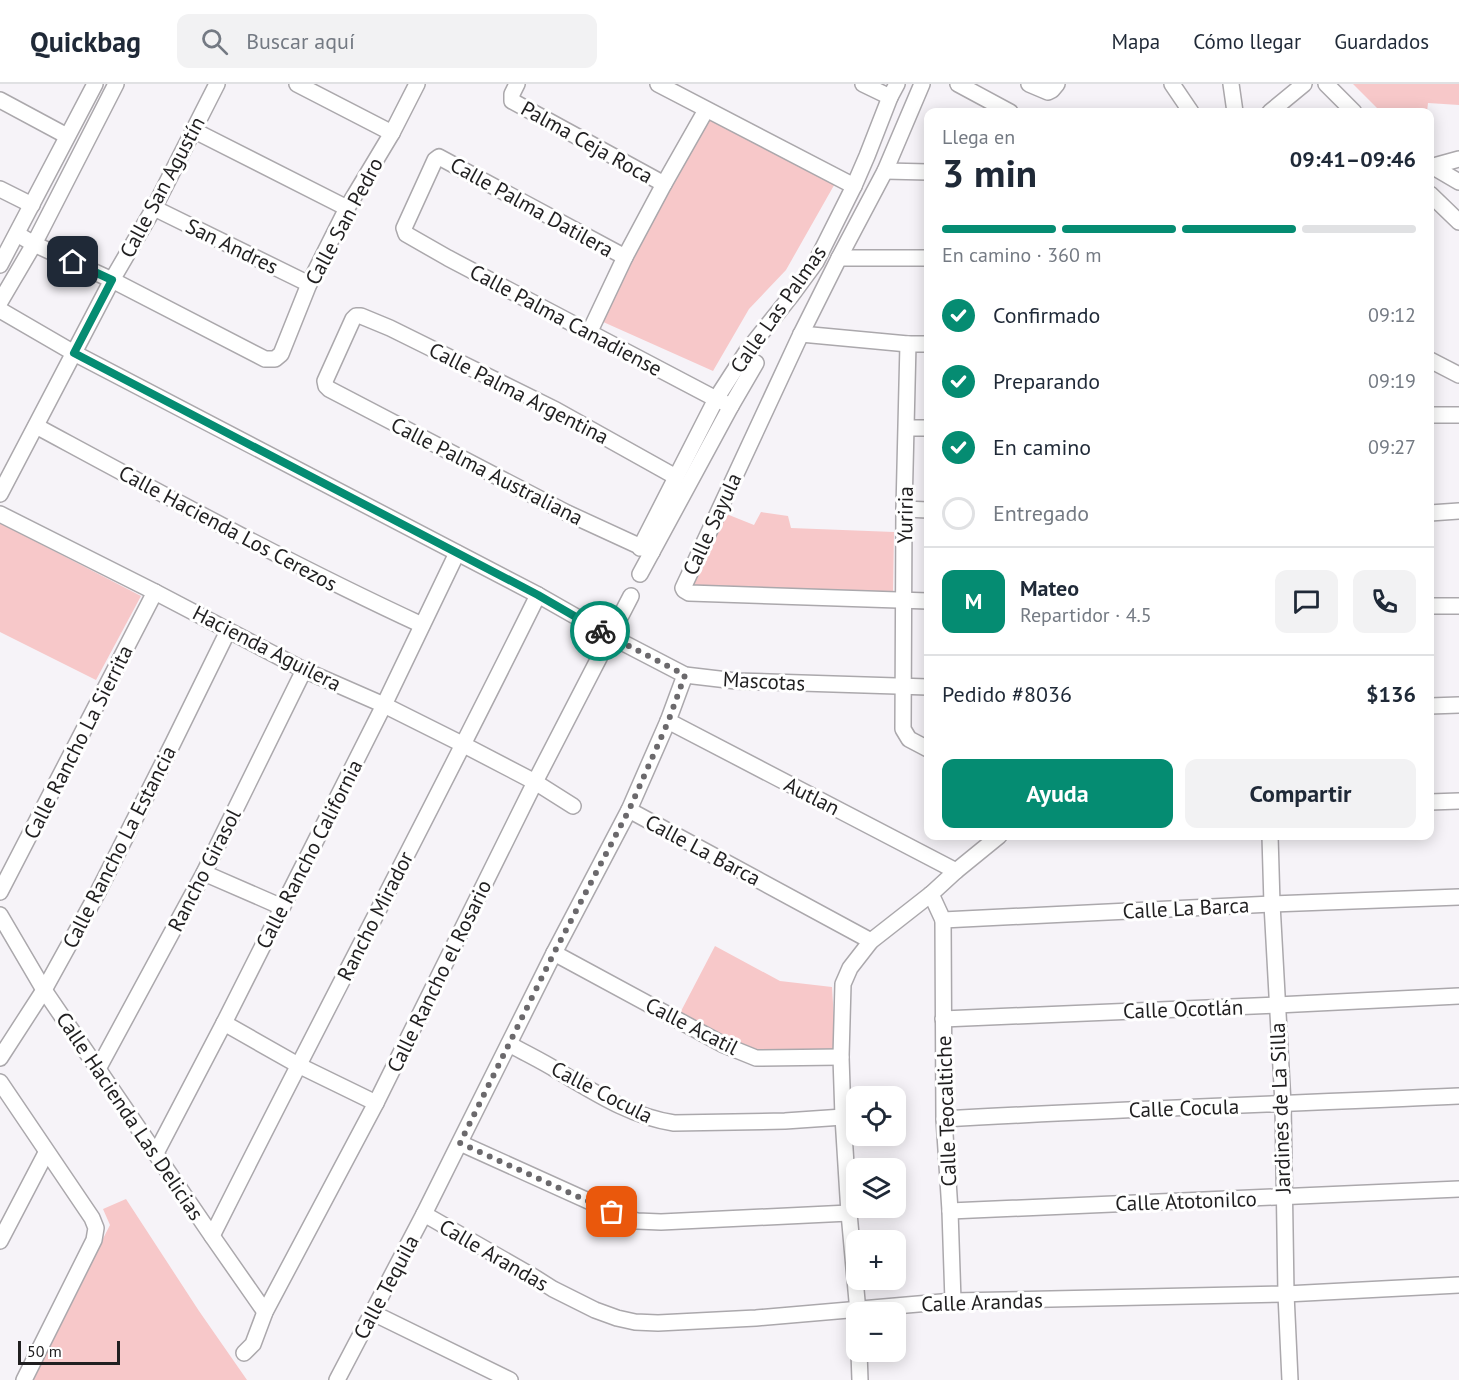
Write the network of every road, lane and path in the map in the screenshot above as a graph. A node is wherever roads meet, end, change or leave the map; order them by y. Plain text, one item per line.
1 (95, 84) edge
2 (116, 84) edge
3 (217, 84) edge
4 (297, 84) edge
5 (417, 84) edge
6 (658, 84) edge
7 (862, 84) edge
8 (922, 84) edge
9 (958, 84) edge
10 (1029, 84) edge
11 (1058, 84) edge
12 (1172, 84) edge
13 (1231, 84) edge
14 (1304, 84) edge
15 (1326, 84) edge
16 (891, 88) edge
17 (320, 89) edge
18 (514, 91) edge
19 (0, 100) edge
20 (1003, 108) edge
21 (1188, 108) edge
22 (1234, 108) edge
23 (1275, 108) edge
24 (1344, 108) edge
25 (706, 110) junction
26 (193, 130) junction
27 (392, 133) junction
28 (67, 136) junction
29 (439, 157) joint
30 (1459, 159) edge
31 (1434, 165) edge
32 (1434, 168) edge
33 (885, 171) junction
34 (924, 172) edge
35 (1459, 182) edge
36 (664, 183) junction
37 (854, 186) junction
38 (0, 189) edge
39 (1434, 198) edge
40 (32, 205) junction
41 (154, 208) junction
42 (347, 208) junction
43 (1459, 222) edge
44 (17, 234) junction
45 (34, 244) junction
46 (625, 258) junction
47 (839, 258) junction
48 (924, 258) edge
49 (0, 265) edge
50 (112, 280) junction
51 (309, 284) junction
52 (0, 302) edge
53 (0, 310) edge
54 (590, 331) junction
55 (801, 334) junction
56 (908, 344) junction
57 (924, 344) edge
58 (74, 353) junction
59 (1434, 362) edge
60 (756, 363) dead end
61 (1459, 375) edge
62 (326, 386) joint
63 (716, 399) junction
64 (731, 406) junction
65 (1459, 415) edge
66 (1434, 416) edge
67 (36, 426) junction
68 (907, 428) junction
69 (924, 428) edge
70 (676, 477) junction
71 (0, 494) edge
72 (904, 509) junction
73 (924, 510) edge
74 (1459, 511) edge
75 (0, 513) edge
76 (1434, 513) edge
77 (646, 550) junction
78 (457, 553) junction
79 (640, 574) dead end
80 (155, 592) junction
81 (538, 595) junction
82 (631, 596) dead end
83 (904, 601) junction
84 (924, 601) edge
85 (1434, 606) edge
86 (1459, 606) edge
87 (422, 625) junction
88 (228, 631) junction
89 (610, 636) junction
90 (304, 670) junction
91 (685, 675) junction
92 (903, 687) junction
93 (924, 687) edge
94 (384, 705) junction
95 (1459, 705) edge
96 (1434, 706) edge
97 (668, 722) junction
98 (464, 745) junction
99 (924, 747) edge
100 (535, 782) junction
101 (1459, 801) edge
102 (1434, 802) edge
103 (573, 806) dead end
104 (629, 810) junction
105 (994, 840) edge
106 (1270, 840) edge
107 (956, 871) junction
108 (204, 873) junction
109 (0, 892) edge
110 (931, 894) junction
111 (1459, 897) edge
112 (1272, 904) junction
113 (282, 907) junction
114 (0, 915) edge
115 (943, 920) junction
116 (871, 941) junction
117 (554, 953) junction
118 (44, 990) junction
119 (1459, 996) edge
120 (1277, 1005) junction
121 (943, 1019) junction
122 (224, 1023) junction
123 (509, 1044) junction
124 (841, 1057) junction
125 (0, 1058) edge
126 (298, 1065) junction
127 (98, 1069) junction
128 (0, 1082) edge
129 (1459, 1096) edge
130 (376, 1103) junction
131 (1283, 1104) junction
132 (843, 1117) junction
133 (945, 1119) junction
134 (460, 1143) junction
135 (46, 1153) junction
136 (156, 1153) junction
137 (846, 1165) edge
138 (1459, 1189) edge
139 (1283, 1197) junction
140 (950, 1211) junction
141 (846, 1213) edge
142 (424, 1214) junction
143 (849, 1218) edge
144 (212, 1236) junction
145 (0, 1241) edge
146 (1459, 1285) edge
147 (1286, 1294) junction
148 (953, 1301) junction
149 (857, 1302) edge
150 (906, 1306) edge
151 (265, 1312) junction
152 (846, 1312) edge
153 (373, 1313) junction
154 (244, 1353) dead end
155 (859, 1362) edge
156 (24, 1380) edge
157 (337, 1380) edge
158 (510, 1380) edge
159 (860, 1380) edge
160 (1290, 1380) edge

1 - 28 street
2 - 45 street
3 - 26 street, Calle San Agustín
4 - 17 street
5 - 27 street, Calle San Pedro
6 - 25 street
7 - 16 street
8 - 33 street
9 - 20 street
10 - 11 street
12 - 21 street
13 - 22 street
14 - 23 street
15 - 24 street
16 - 37 street, Calle Las Palmas
17 - 27 street
18 - 36 street, Palma Ceja Roca
19 - 28 street
25 - 36 street
25 - 37 street
26 - 41 street, Calle San Agustín
26 - 42 street
27 - 42 street, Calle San Pedro
28 - 40 street
29 - 46 street, Calle Palma Datilera
29 - 54 street, Calle Palma Canadiense
30 - 31 street
32 - 35 street
33 - 34 street
33 - 47 street
36 - 46 street
37 - 63 street, Calle Las Palmas
38 - 40 street
39 - 43 street
40 - 44 street
41 - 50 street, Calle San Agustín
41 - 51 street, San Andres
42 - 51 street, Calle San Pedro
44 - 45 street
44 - 49 street
45 - 50 street
45 - 52 street
46 - 54 street
47 - 48 street
47 - 55 street
50 - 51 street, Calle San Pedro
50 - 58 street, Calle San Agustín
53 - 58 street, Mascotas
54 - 63 street, Calle Palma Canadiense
55 - 56 street
55 - 83 street, Calle Sayula
56 - 57 street
56 - 68 street, Yuriria
58 - 67 street, Calle San Agustín
58 - 78 street, Mascotas
59 - 61 street
60 - 64 street
62 - 70 street, Calle Palma Argentina
62 - 77 street, Calle Palma Australiana
63 - 64 street, Calle Palma Canadiense
63 - 70 street, Calle Las Palmas
64 - 77 street
65 - 66 street
67 - 71 street, Calle San Agustín
67 - 87 street, Calle Hacienda Los Cerezos
68 - 69 street
68 - 72 street, Yuriria
70 - 77 street, Calle Las Palmas
72 - 73 street
72 - 83 street, Yuriria
74 - 76 street
75 - 80 street, Hacienda Aguilera
77 - 79 street
78 - 81 street, Mascotas
78 - 87 street, Calle Rancho California
80 - 88 street, Hacienda Aguilera
80 - 109 street, Calle Rancho La Sierrita
81 - 89 street, Mascotas
81 - 98 street, Rancho Mirador
82 - 89 street, Calle Rancho el Rosario
83 - 84 street, Calle Sayula
83 - 92 street, Yuriria
85 - 86 street
87 - 94 street, Calle Rancho California
88 - 90 street, Hacienda Aguilera
88 - 118 street, Calle Rancho La Estancia
89 - 91 street, Mascotas
89 - 100 street, Calle Rancho el Rosario
90 - 94 street, Hacienda Aguilera
90 - 108 street, Rancho Girasol
91 - 92 street, Mascotas
91 - 97 street, Calle Tequila
92 - 93 street, Mascotas
92 - 99 street, Yuriria
94 - 98 street, Hacienda Aguilera
94 - 113 street, Calle Rancho California
95 - 96 street
97 - 104 street, Calle Tequila
97 - 107 street, Autlan
98 - 100 street, Hacienda Aguilera
98 - 126 street, Rancho Mirador
100 - 103 street, Hacienda Aguilera
100 - 130 street, Calle Rancho el Rosario
101 - 102 street
104 - 116 street, Calle La Barca
104 - 117 street, Calle Tequila
105 - 107 street
106 - 112 street, Jardines de La Silla
107 - 110 street
108 - 113 street
108 - 127 street, Rancho Girasol
110 - 115 street
110 - 116 street
111 - 112 street, Calle La Barca
112 - 115 street, Calle La Barca
112 - 120 street, Jardines de La Silla
113 - 122 street, Calle Rancho California
114 - 118 street, Calle Hacienda Las Delicias
115 - 121 street, Calle Teocaltiche
116 - 124 street
117 - 123 street, Calle Tequila
117 - 124 street, Calle Acatil
118 - 125 street, Calle Rancho La Estancia
118 - 127 street, Calle Hacienda Las Delicias
119 - 120 street, Calle Ocotlán
120 - 121 street, Calle Ocotlán
120 - 131 street, Jardines de La Silla
121 - 133 street, Calle Teocaltiche
122 - 126 street
122 - 136 street, Calle Rancho California
123 - 132 street, Calle Cocula
123 - 134 street, Calle Tequila
124 - 132 street
126 - 130 street
126 - 144 street, Rancho Mirador
127 - 136 street, Calle Hacienda Las Delicias
128 - 135 street
129 - 131 street, Calle Cocula
130 - 151 street, Calle Rancho el Rosario
131 - 133 street, Calle Cocula
131 - 139 street, Jardines de La Silla
132 - 137 street
133 - 140 street, Calle Teocaltiche
134 - 141 street
134 - 142 street, Calle Tequila
135 - 145 street
135 - 156 street
136 - 144 street, Calle Hacienda Las Delicias
138 - 139 street, Calle Atotonilco
139 - 140 street, Calle Atotonilco
139 - 147 street, Jardines de La Silla
140 - 148 street, Calle Teocaltiche
142 - 152 street, Calle Arandas
142 - 153 street, Calle Tequila
143 - 149 street
144 - 151 street, Calle Hacienda Las Delicias
146 - 147 street, Calle Arandas
147 - 148 street, Calle Arandas
147 - 160 street, Jardines de La Silla
148 - 150 street, Calle Arandas
151 - 154 street, Calle Rancho el Rosario
153 - 157 street, Calle Tequila
153 - 158 street
155 - 159 street

